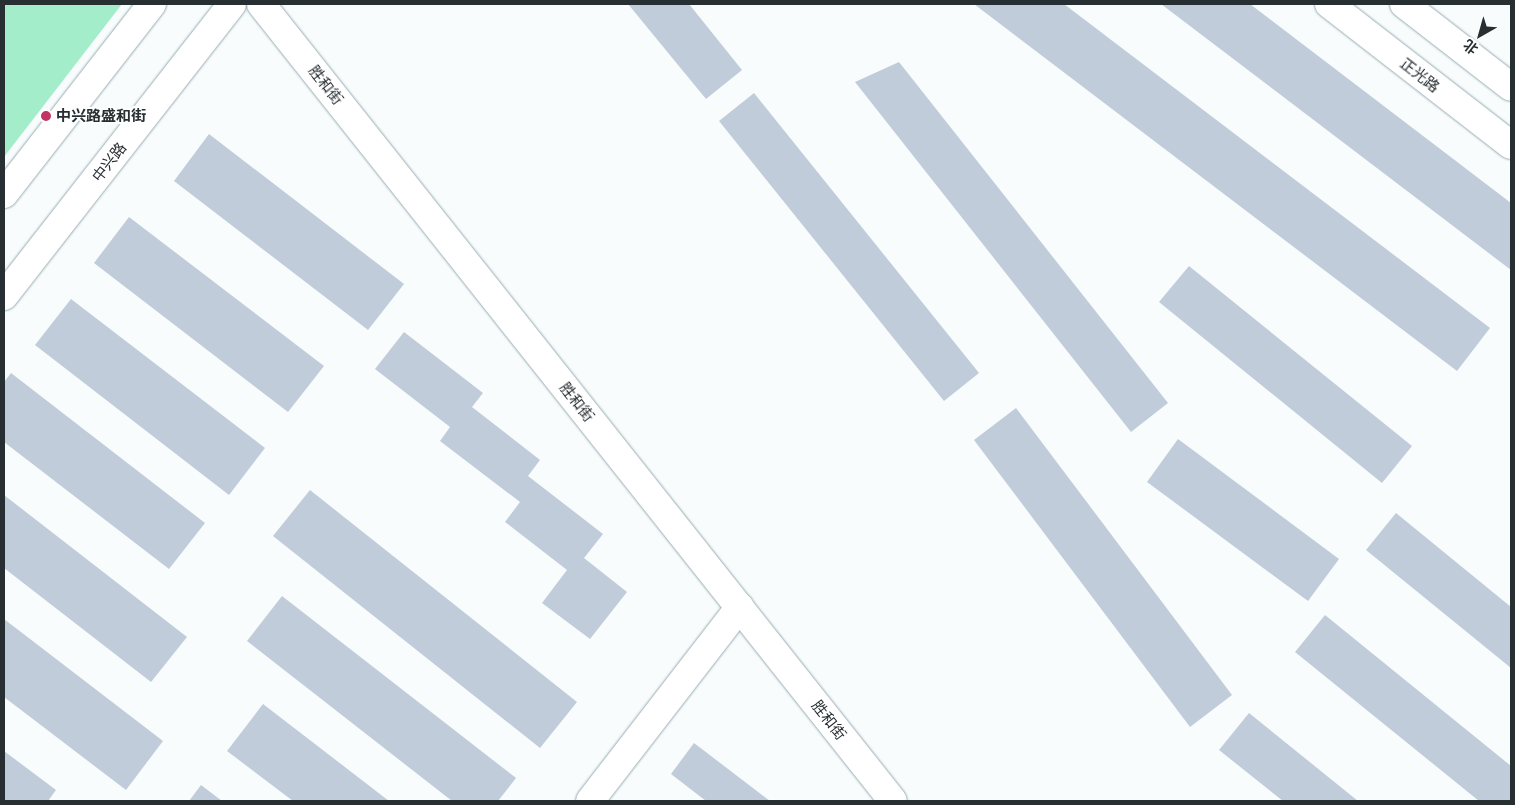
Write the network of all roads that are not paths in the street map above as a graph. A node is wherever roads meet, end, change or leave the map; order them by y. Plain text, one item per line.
1 (152, 4) edge
2 (232, 4) edge
3 (262, 4) edge
4 (1329, 4) edge
5 (1404, 4) edge
6 (1511, 87) edge
7 (1511, 145) edge
8 (4, 194) edge
9 (4, 296) edge
10 (740, 607) junction
11 (590, 801) edge
12 (893, 801) edge

1 - 8 street
2 - 9 street, 中兴路
3 - 10 street, 胜和街
4 - 7 street, 正光路
5 - 6 street
10 - 11 street
10 - 12 street, 胜和街

